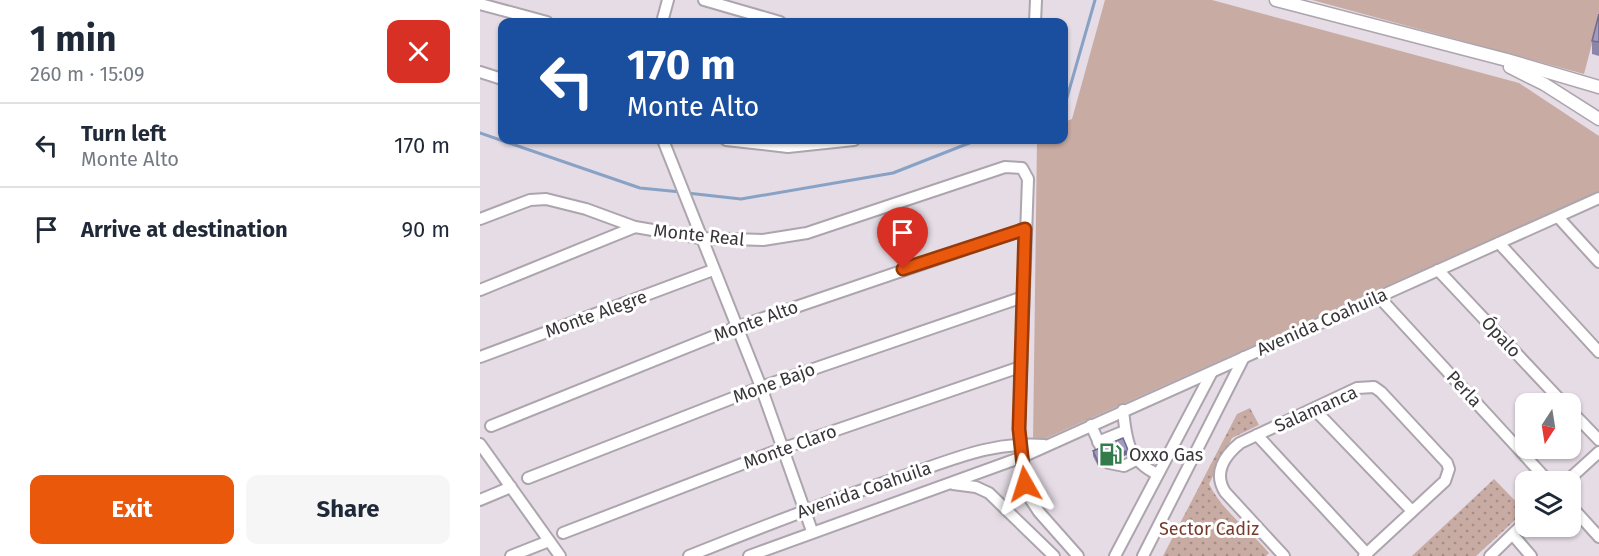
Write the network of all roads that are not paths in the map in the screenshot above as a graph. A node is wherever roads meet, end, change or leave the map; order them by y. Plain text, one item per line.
1 (668, 0) edge
2 (704, 0) edge
3 (1036, 0) edge
4 (1276, 0) edge
5 (480, 4) edge
6 (532, 18) edge
7 (663, 18) edge
8 (766, 18) edge
9 (1035, 18) edge
10 (1473, 51) junction
11 (480, 72) edge
12 (498, 78) edge
13 (1598, 86) edge
14 (1599, 119) edge
15 (665, 144) edge
16 (761, 144) edge
17 (816, 144) edge
18 (1599, 198) edge
19 (1558, 217) junction
20 (480, 219) edge
21 (635, 227) junction
22 (1025, 229) junction
23 (700, 238) junction
24 (1499, 243) junction
25 (1599, 262) edge
26 (713, 270) junction
27 (1438, 270) junction
28 (480, 290) edge
29 (1023, 297) junction
30 (1379, 297) junction
31 (737, 327) junction
32 (1599, 352) edge
33 (480, 357) edge
34 (1244, 357) junction
35 (1020, 367) junction
36 (1212, 372) junction
37 (761, 387) junction
38 (1554, 393) edge
39 (1123, 410) junction
40 (1315, 410) junction
41 (1581, 421) edge
42 (1091, 425) junction
43 (491, 426) dead end
44 (1125, 431) junction
45 (1257, 435) junction
46 (1599, 440) edge
47 (1020, 443) junction
48 (480, 444) edge
49 (1044, 446) junction
50 (782, 448) junction
51 (1599, 452) edge
52 (1022, 457) junction
53 (1136, 460) junction
54 (1109, 463) edge
55 (1539, 471) edge
56 (1578, 471) edge
57 (1157, 474) junction
58 (528, 478) dead end
59 (946, 484) junction
60 (511, 487) junction
61 (480, 500) edge
62 (803, 510) junction
63 (1412, 511) junction
64 (1581, 518) edge
65 (812, 531) junction
66 (563, 533) dead end
67 (1513, 534) joint
68 (1599, 537) edge
69 (549, 541) junction
70 (1281, 555) edge
71 (1365, 555) edge
72 (511, 556) edge
73 (560, 556) edge
74 (689, 556) edge
75 (749, 556) edge
76 (1054, 556) edge
77 (1078, 556) edge
78 (1115, 556) edge
79 (1143, 556) edge
80 (1490, 556) edge
81 (1532, 556) edge

1 - 7 street
2 - 8 street
3 - 9 street
4 - 10 main road
5 - 6 street
10 - 13 main road
10 - 14 main road
11 - 12 street
15 - 23 street
16 - 17 street
18 - 19 street, Avenida Coahuila
19 - 24 street, Avenida Coahuila
19 - 25 street
20 - 21 street, Monte Real
21 - 23 street, Monte Real
21 - 28 street
22 - 23 street, Monte Real
22 - 29 street
22 - 31 street, Monte Alto
23 - 26 street
24 - 27 street, Avenida Coahuila
24 - 32 street
26 - 31 street
26 - 33 street, Monte Alegre
27 - 30 street, Avenida Coahuila
27 - 38 street, Ópalo
29 - 35 street
29 - 37 street, Mone Bajo
30 - 34 street, Avenida Coahuila
30 - 55 street, Perla
31 - 37 street
31 - 43 street, Monte Alto
34 - 36 street, Avenida Coahuila
34 - 79 street
35 - 47 street
35 - 50 street, Monte Claro
36 - 39 street, Avenida Coahuila
36 - 57 street
37 - 50 street
37 - 58 street, Mone Bajo
39 - 42 street, Avenida Coahuila
39 - 44 street
40 - 45 street, Salamanca
40 - 63 street
40 - 63 street, Salamanca
41 - 46 street
42 - 44 street
42 - 49 street, Avenida Coahuila
44 - 53 street
45 - 70 street, Salamanca
45 - 71 street
47 - 49 street, Avenida Coahuila
47 - 52 street
47 - 62 street, Avenida Coahuila
48 - 60 street
49 - 52 street, Avenida Coahuila
50 - 62 street
50 - 66 street, Monte Claro
51 - 56 street
52 - 59 street, Avenida Coahuila
52 - 77 street
53 - 54 street
53 - 57 street
57 - 78 street
59 - 65 street, Avenida Coahuila
59 - 76 street
60 - 61 street
60 - 69 street
62 - 65 street
62 - 74 street, Avenida Coahuila
63 - 71 street, Salamanca
64 - 68 street
65 - 75 street, Avenida Coahuila
67 - 80 street
67 - 81 street
69 - 72 street
69 - 73 street

